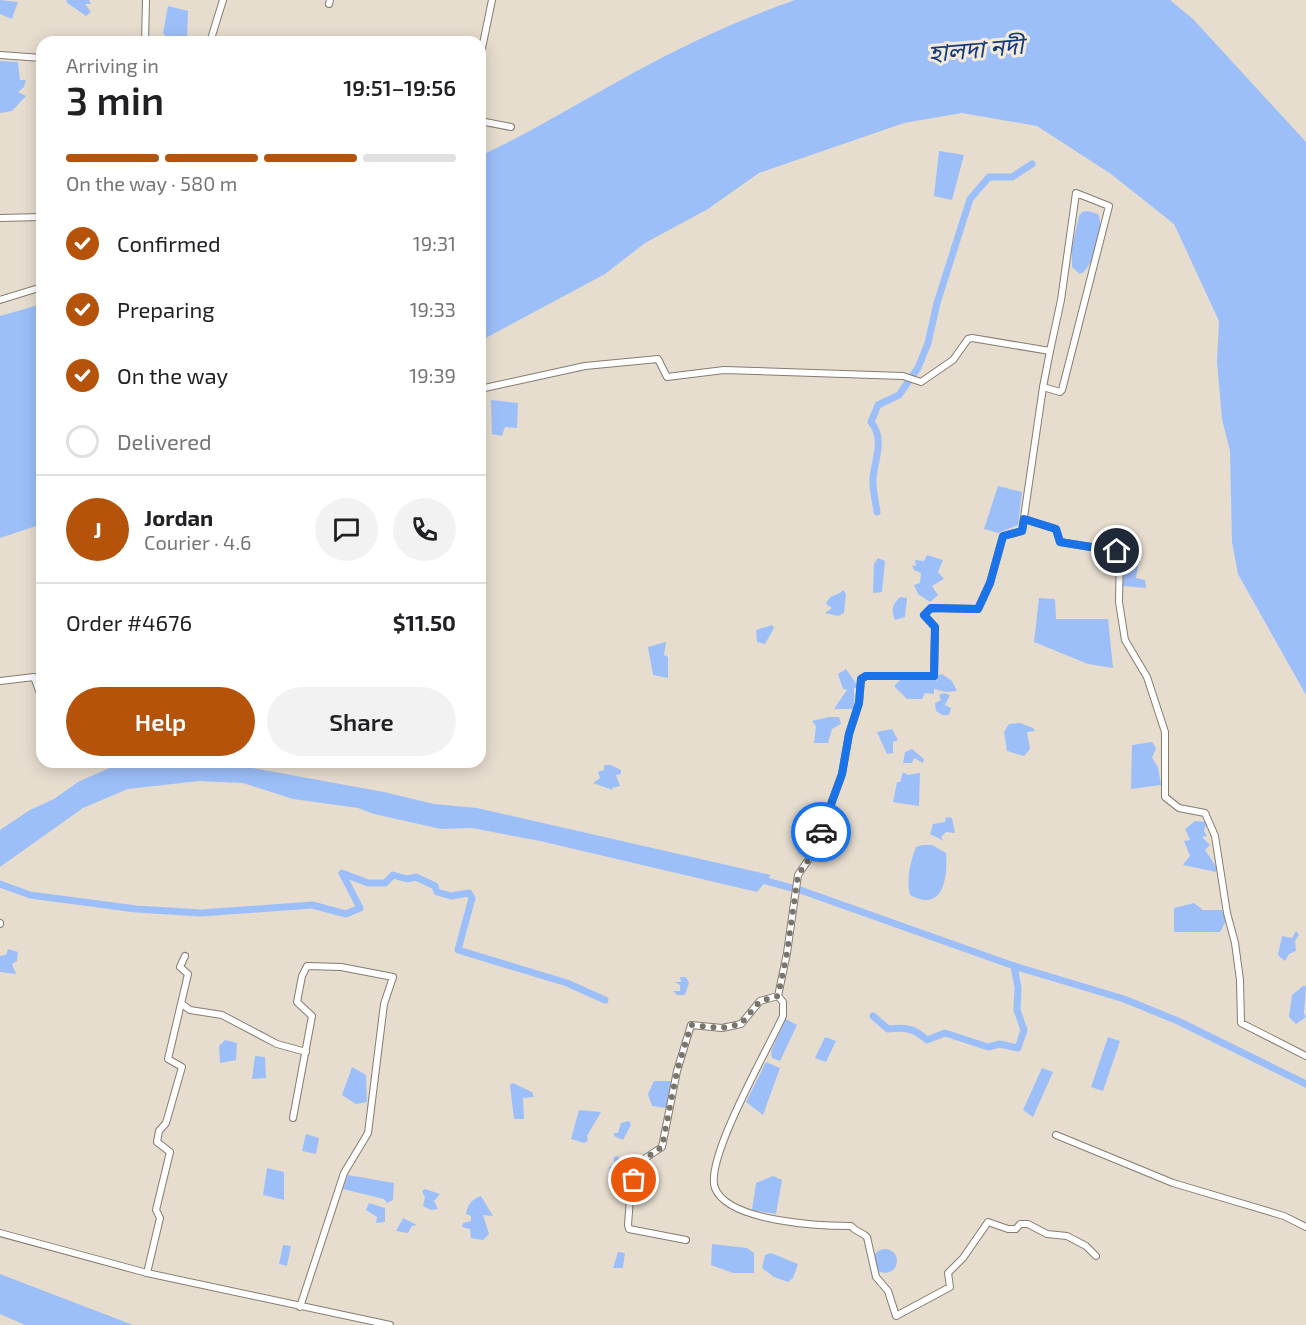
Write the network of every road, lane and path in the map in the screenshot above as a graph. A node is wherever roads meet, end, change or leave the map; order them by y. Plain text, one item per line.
1 (146, 0) edge
2 (223, 0) edge
3 (492, 0) edge
4 (145, 36) edge
5 (212, 36) edge
6 (485, 36) edge
7 (0, 54) edge
8 (36, 57) edge
9 (486, 122) edge
10 (511, 127) dead end
11 (36, 217) edge
12 (0, 218) edge
13 (36, 289) edge
14 (0, 300) edge
15 (1050, 351) junction
16 (1043, 387) junction
17 (486, 388) edge
18 (1024, 519) junction
19 (0, 681) edge
20 (36, 683) edge
21 (185, 956) dead end
22 (778, 996) junction
23 (182, 1004) junction
24 (306, 1052) junction
25 (1306, 1056) edge
26 (293, 1118) dead end
27 (1056, 1135) dead end
28 (1306, 1227) edge
29 (0, 1233) edge
30 (686, 1240) dead end
31 (1096, 1256) dead end
32 (147, 1273) junction
33 (300, 1307) junction
34 (390, 1325) edge

1 - 4 street
2 - 5 street
3 - 6 street
7 - 8 street
9 - 10 street
11 - 12 street
13 - 14 street
15 - 16 street
15 - 16 street
15 - 17 street
16 - 18 street
18 - 22 street
18 - 25 street
19 - 20 street
21 - 23 street
22 - 30 street
22 - 31 street
23 - 24 street
23 - 32 street
24 - 26 street
24 - 33 street
27 - 28 street
29 - 32 street
32 - 33 street
33 - 34 street

